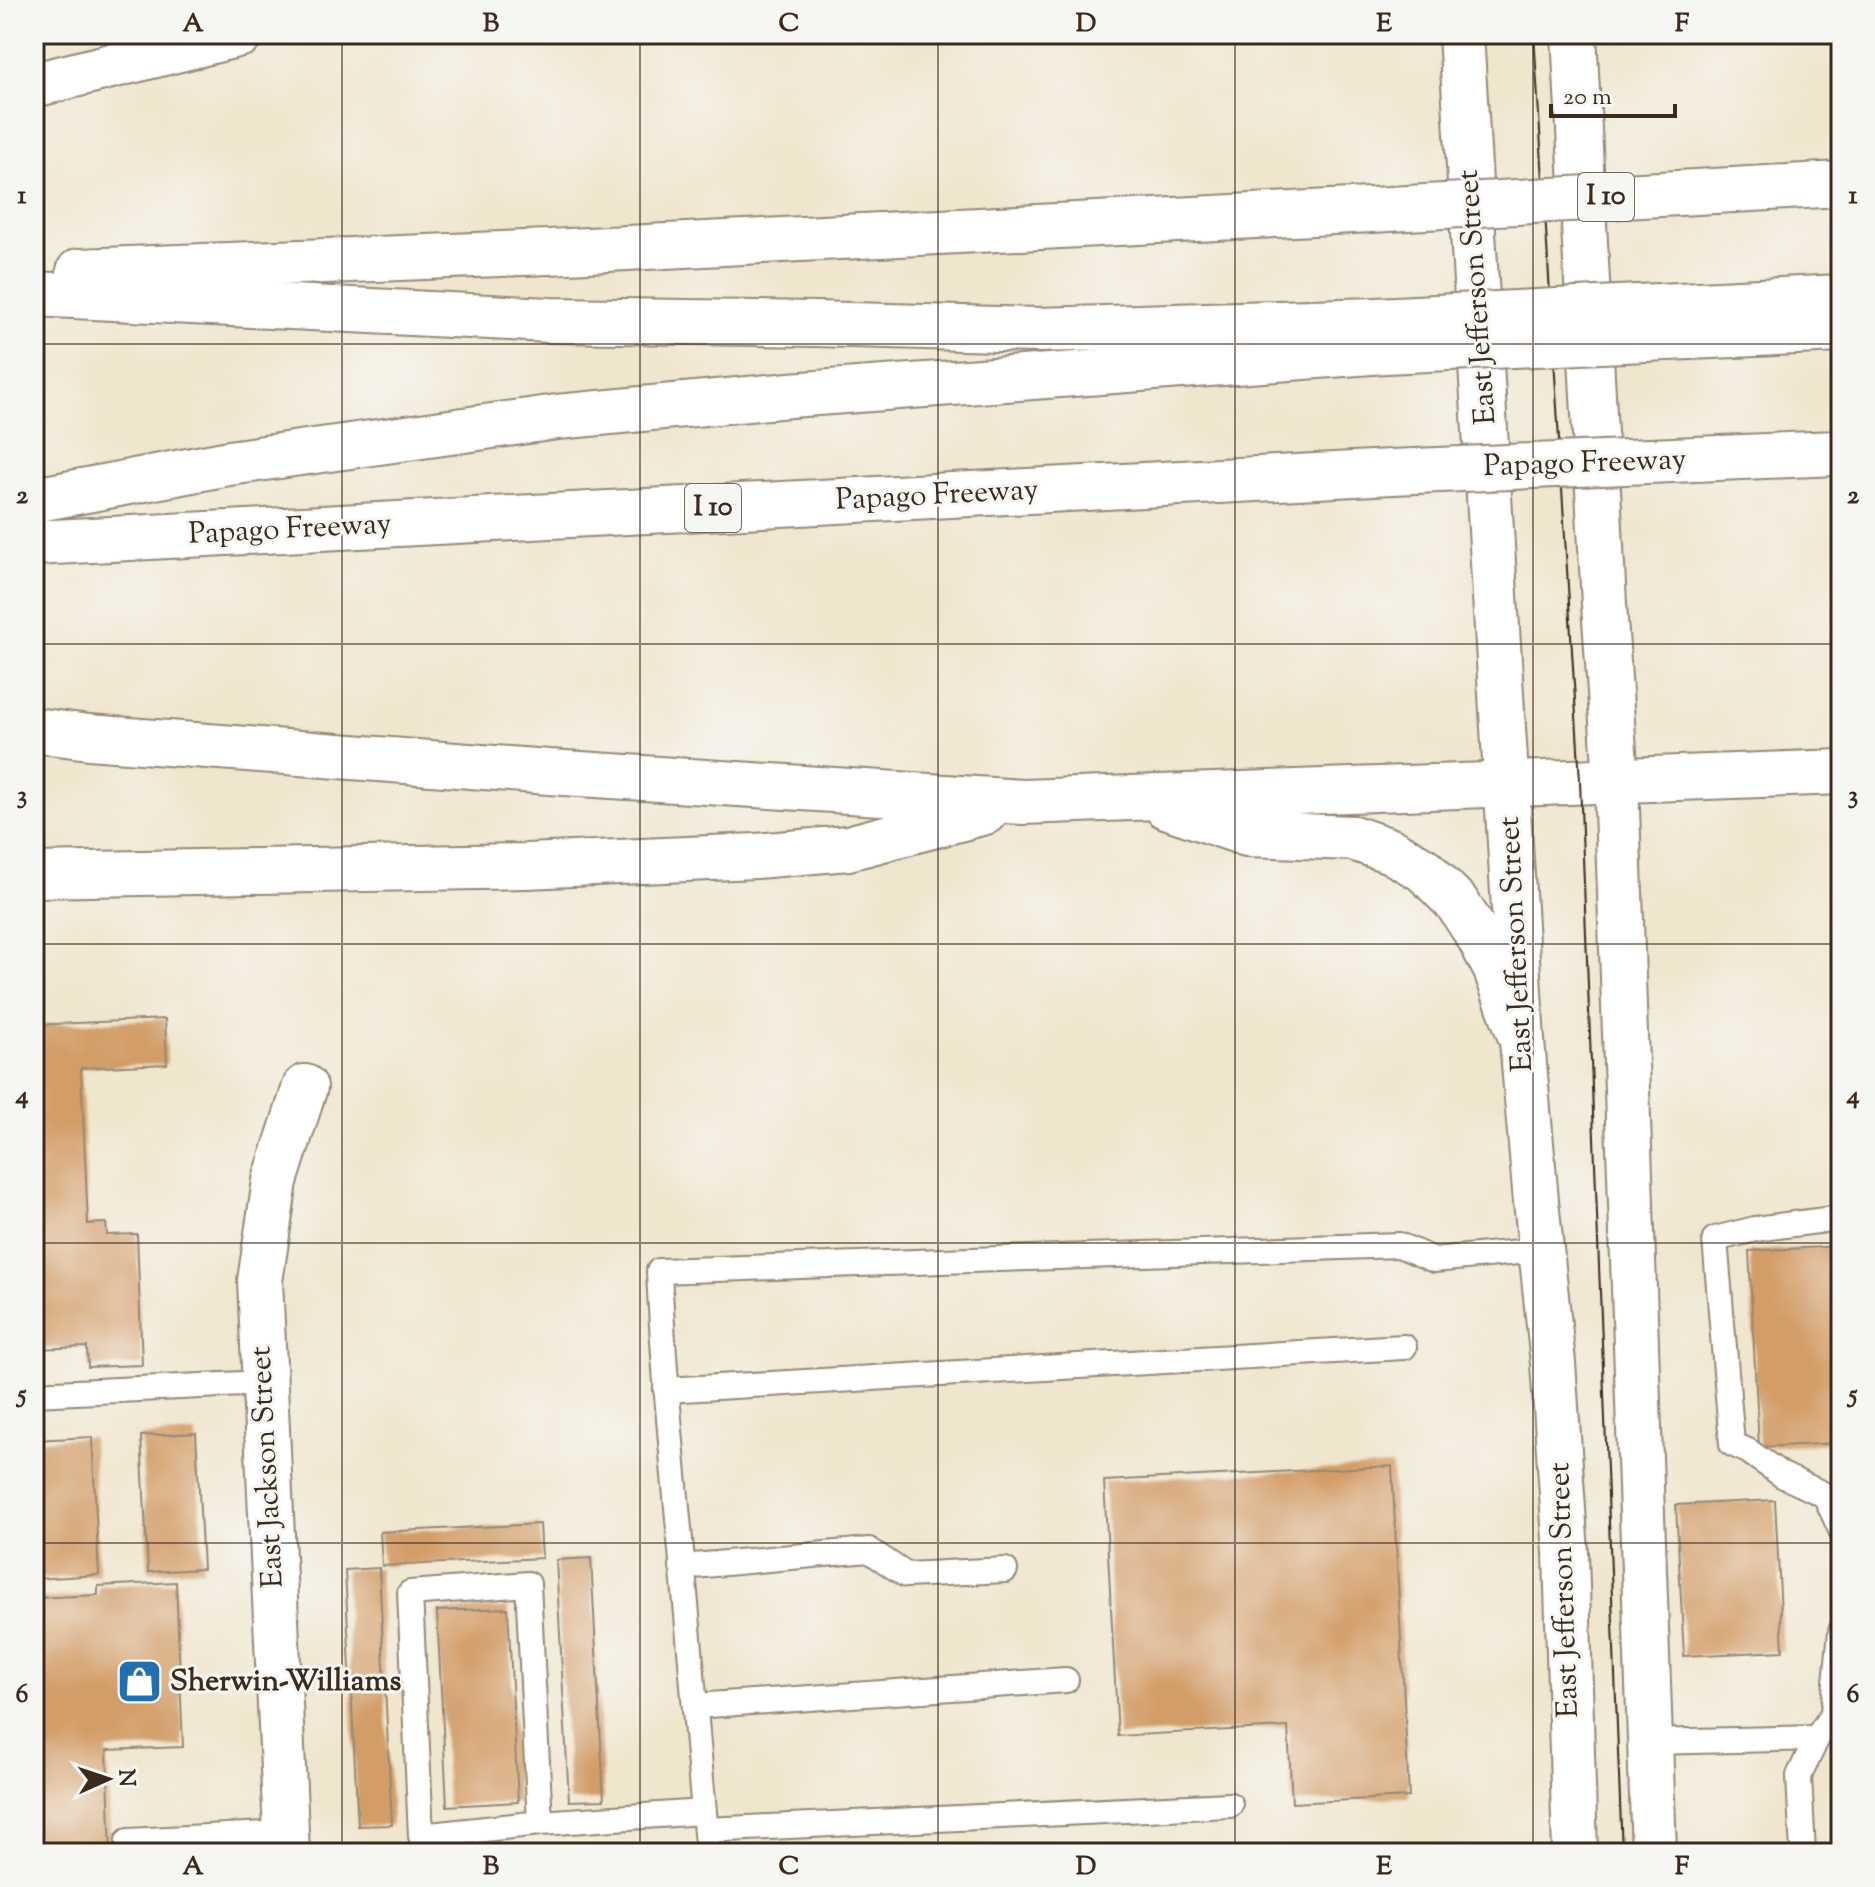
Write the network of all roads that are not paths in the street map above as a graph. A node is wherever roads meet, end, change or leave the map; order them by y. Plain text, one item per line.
1 (241, 34) edge
2 (1461, 34) edge
3 (1574, 34) edge
4 (34, 85) edge
5 (1841, 184) edge
6 (34, 272) edge
7 (34, 294) edge
8 (1841, 297) edge
9 (1841, 330) edge
10 (1380, 335) junction
11 (1841, 453) edge
12 (34, 500) edge
13 (34, 543) edge
14 (34, 730) edge
15 (1841, 772) edge
16 (1616, 780) junction
17 (1508, 784) junction
18 (1145, 798) junction
19 (1023, 802) junction
20 (34, 875) edge
21 (1522, 1041) junction
22 (305, 1087) dead end
23 (1841, 1218) edge
24 (1541, 1250) junction
25 (1404, 1347) dead end
26 (264, 1383) junction
27 (666, 1390) junction
28 (34, 1394) edge
29 (1841, 1530) edge
30 (682, 1567) junction
31 (1005, 1570) dead end
32 (1841, 1631) edge
33 (1066, 1680) dead end
34 (695, 1706) junction
35 (1817, 1738) junction
36 (1650, 1742) junction
37 (1230, 1805) dead end
38 (540, 1823) junction
39 (706, 1832) edge
40 (128, 1841) dead end
41 (286, 1843) edge
42 (1575, 1853) edge
43 (1654, 1853) edge
44 (1803, 1853) edge

1 - 4 main road
2 - 17 main road, East Jefferson Street
3 - 16 main road
5 - 6 main road, I 10, bridge
7 - 10 main road
8 - 10 main road, bridge
9 - 10 main road, bridge
10 - 12 main road
11 - 13 main road, Papago Freeway / I 10, bridge
14 - 19 main road
15 - 16 main road
16 - 17 main road
16 - 36 main road
17 - 18 main road
17 - 21 main road, East Jefferson Street
18 - 19 main road
18 - 21 main road
19 - 20 main road
21 - 24 main road, East Jefferson Street
22 - 26 main road, East Jackson Street
23 - 29 lane
24 - 27 lane
24 - 42 main road, East Jefferson Street
25 - 27 lane
26 - 28 lane
26 - 41 main road, East Jackson Street
27 - 30 lane
30 - 31 lane
30 - 34 lane
32 - 35 lane
33 - 34 lane
34 - 39 lane
35 - 36 lane
35 - 44 lane
36 - 43 main road
37 - 39 lane
38 - 38 lane
38 - 39 lane
40 - 41 lane

